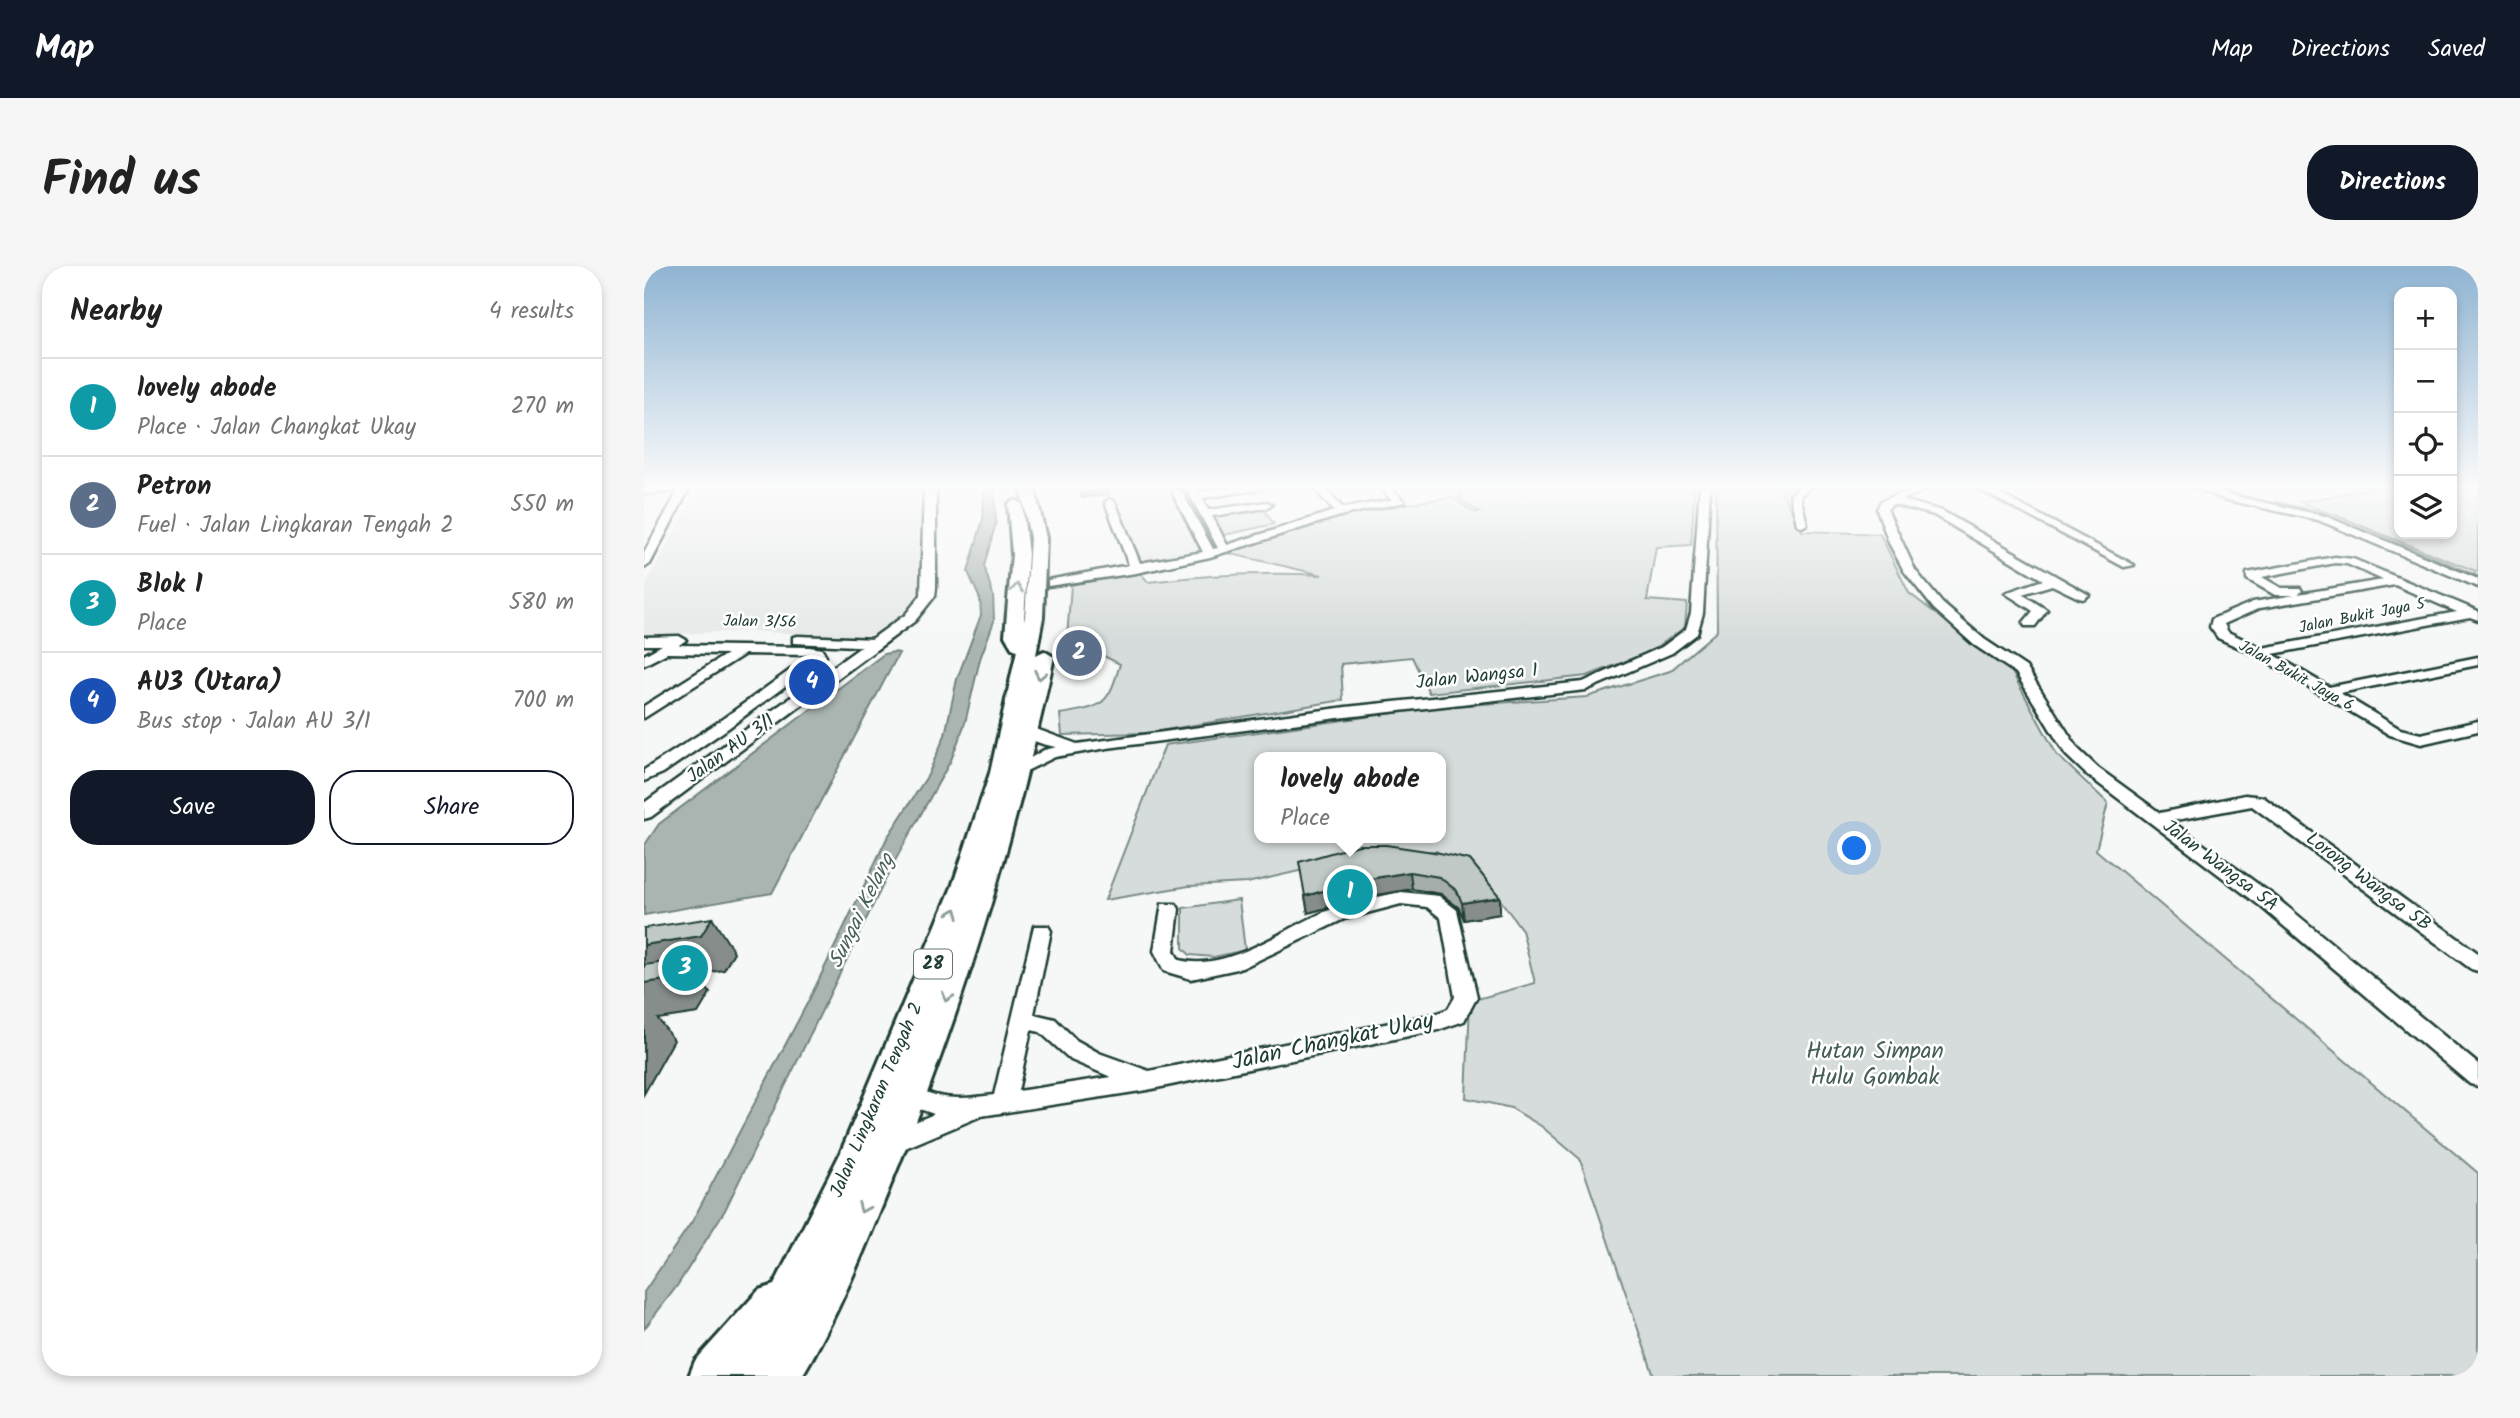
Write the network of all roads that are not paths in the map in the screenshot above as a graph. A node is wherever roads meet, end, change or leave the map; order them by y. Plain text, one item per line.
1 (658, 538) edge
2 (929, 538) edge
3 (1019, 538) edge
4 (1038, 538) edge
5 (1052, 538) edge
6 (1124, 538) edge
7 (1201, 538) edge
8 (1218, 538) edge
9 (1242, 538) edge
10 (1702, 538) edge
11 (1893, 538) edge
12 (1980, 538) edge
13 (2076, 538) edge
14 (2370, 538) edge
15 (1224, 549) junction
16 (1210, 554) junction
17 (644, 564) edge
18 (2128, 565) dead end
19 (1136, 569) junction
20 (2380, 574) junction
21 (2053, 581) junction
22 (2396, 581) junction
23 (1052, 583) junction
24 (2478, 583) edge
25 (2082, 595) dead end
26 (2474, 615) edge
27 (2031, 623) dead end
28 (681, 640) junction
29 (644, 641) edge
30 (1029, 648) junction
31 (664, 649) junction
32 (745, 649) junction
33 (853, 650) junction
34 (2260, 652) junction
35 (644, 661) edge
36 (2478, 661) edge
37 (2326, 692) junction
38 (644, 713) edge
39 (2478, 726) edge
40 (1028, 731) junction
41 (1107, 743) junction
42 (1020, 769) junction
43 (644, 776) edge
44 (644, 813) edge
45 (2157, 819) junction
46 (1169, 909) dead end
47 (1041, 931) dead end
48 (2469, 948) edge
49 (2478, 964) edge
50 (1023, 1020) junction
51 (2478, 1077) edge
52 (1147, 1081) junction
53 (910, 1096) junction
54 (1004, 1102) junction
55 (978, 1107) junction
56 (890, 1144) junction
57 (804, 1269) junction
58 (710, 1376) edge
59 (745, 1376) edge
60 (778, 1376) edge

1 - 17 street
2 - 33 main road, Jalan AU 3/1
30 -> 3 highway
4 - 30 highway, Jalan Lingkaran Tengah 2 / 28
5 - 23 highway, Jalan Lingkaran Tengah 2 / 28
6 - 19 street
7 - 16 street
8 - 15 street
9 - 15 street
10 - 41 street, Jalan Wangsa 1
11 - 45 street, Jalan Wangsa 5A
12 - 21 street
13 - 18 street
14 - 24 street
15 - 16 street
16 - 19 street
19 - 23 street
20 - 20 street
20 - 22 street
21 - 25 street
21 - 27 street
22 - 26 street
22 - 34 street, Jalan Bukit Jaya 6
23 -> 40 highway, Jalan Lingkaran Tengah 2 / 28
26 - 34 street, Jalan Bukit Jaya 5
28 - 29 street, Jalan 3/56
28 - 31 street
28 - 33 street, Jalan 3/56
57 -> 30 highway, Jalan Lingkaran Tengah 2 / 28
31 - 32 street
31 - 35 street
32 - 38 street
32 - 43 street
33 - 44 main road, Jalan AU 3/1
34 - 37 street, Jalan Bukit Jaya 6
36 - 37 street
37 - 39 street, Jalan Bukit Jaya 6
40 - 41 street, Jalan Wangsa 1
40 - 42 highway, Jalan Lingkaran Tengah 2 / 28
41 - 42 street, Jalan Wangsa 1
42 -> 53 highway, Jalan Lingkaran Tengah 2 / 28
45 - 48 street, Lorong Wangsa 5B
45 - 51 street, Jalan Wangsa 5A
46 - 52 street, Jalan Changkat Ukay
47 - 50 street
48 - 49 street, Lorong Wangsa 5B
50 - 52 street
50 - 54 street
52 - 54 street, Jalan Changkat Ukay
53 - 55 street, Jalan Changkat Ukay
53 - 56 highway, Jalan Lingkaran Tengah 2 / 28
54 - 55 street, Jalan Changkat Ukay
55 - 56 street, Jalan Changkat Ukay
56 -> 60 highway, Jalan Lingkaran Tengah 2 / 28
57 - 58 highway
57 - 59 highway, Jalan Lingkaran Tengah 2 / 28

